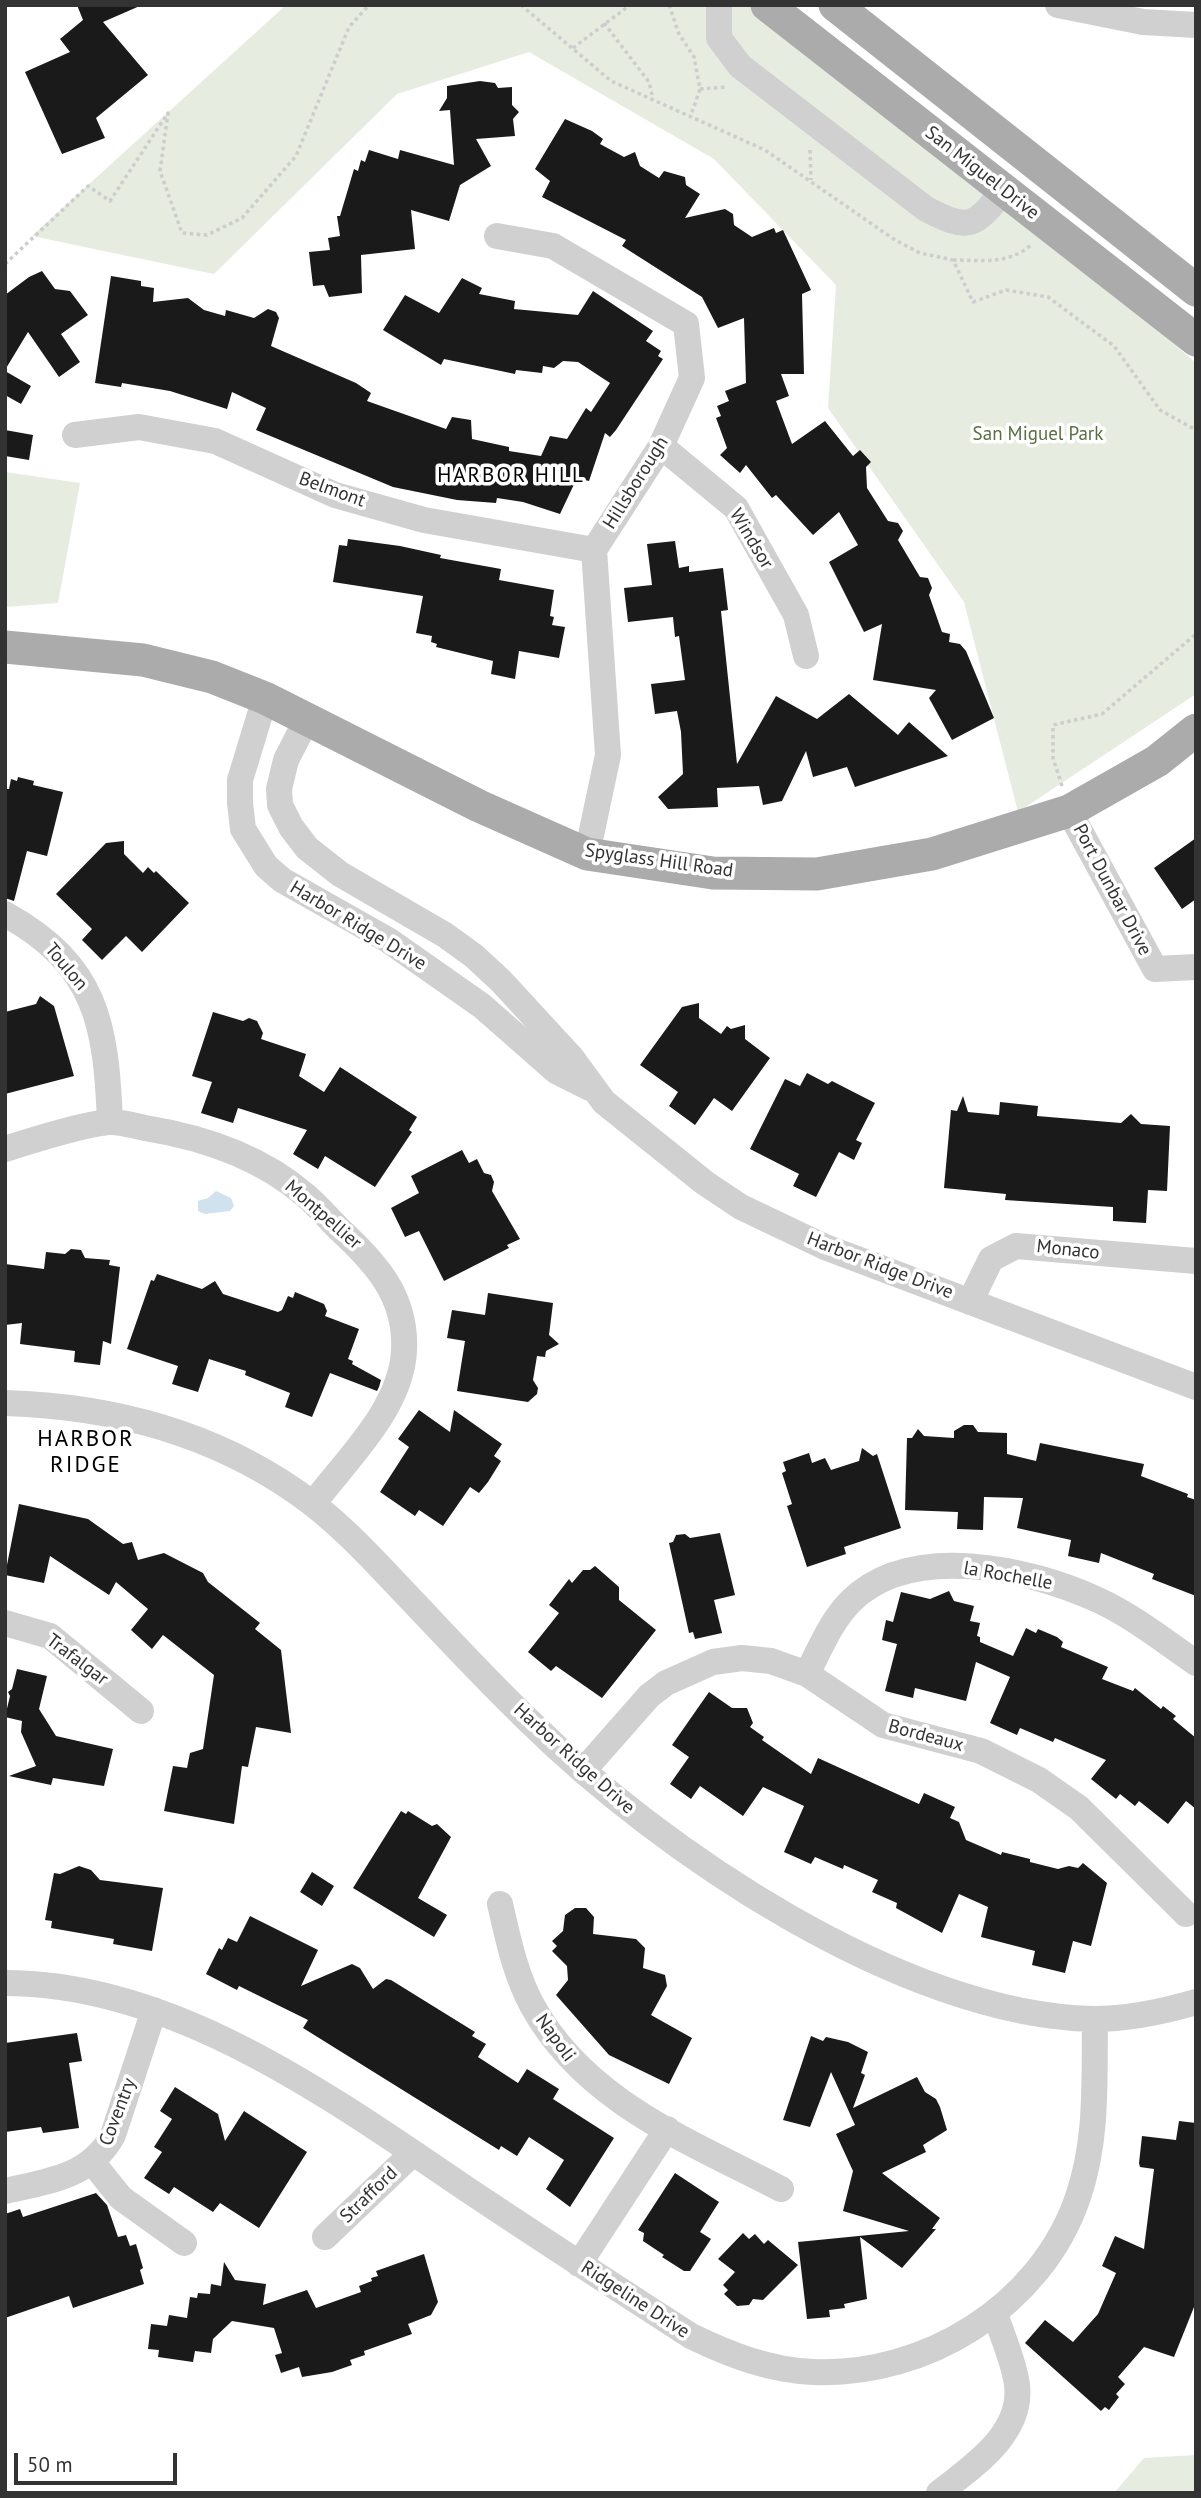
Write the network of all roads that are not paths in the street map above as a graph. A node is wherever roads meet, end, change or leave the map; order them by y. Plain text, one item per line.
1 (719, 5) edge
2 (767, 5) edge
3 (835, 5) edge
4 (1058, 5) edge
5 (1146, 14) edge
6 (1196, 25) edge
7 (1004, 190) junction
8 (497, 236) dead end
9 (1196, 290) edge
10 (1196, 340) edge
11 (75, 435) dead end
12 (661, 446) junction
13 (594, 550) junction
14 (5, 647) edge
15 (806, 656) dead end
16 (265, 698) junction
17 (307, 719) junction
18 (1196, 730) edge
19 (1069, 811) junction
20 (305, 845) junction
21 (587, 854) junction
22 (275, 874) junction
23 (5, 914) edge
24 (1196, 967) edge
25 (594, 1091) junction
26 (110, 1122) junction
27 (5, 1149) edge
28 (1196, 1261) edge
29 (970, 1302) junction
30 (1196, 1387) edge
31 (5, 1403) edge
32 (313, 1504) junction
33 (5, 1623) edge
34 (1196, 1663) edge
35 (807, 1674) junction
36 (141, 1711) dead end
37 (583, 1771) junction
38 (500, 1904) dead end
39 (1186, 1914) dead end
40 (5, 1983) edge
41 (1196, 2002) edge
42 (154, 2010) junction
43 (1095, 2019) junction
44 (667, 2129) junction
45 (413, 2153) junction
46 (93, 2163) junction
47 (781, 2189) dead end
48 (5, 2191) edge
49 (325, 2238) dead end
50 (184, 2244) dead end
51 (579, 2264) junction
52 (995, 2313) junction
53 (939, 2493) edge

1 - 7 street
2 - 7 main road, San Miguel Drive
3 - 9 main road, San Miguel Drive
4 - 5 street
5 - 6 street
7 - 10 main road, San Miguel Drive
8 - 12 street, Hillsborough
11 - 13 street, Belmont
12 - 13 street, Hillsborough
12 - 15 street, Windsor
13 - 21 street, Hillsborough
14 - 16 main road, Spyglass Hill Road
16 - 17 main road, Spyglass Hill Road
16 - 22 street, Harbor Ridge Drive
17 - 20 street, Harbor Ridge Drive
17 - 21 main road, Spyglass Hill Road
18 - 19 main road, Spyglass Hill Road
19 - 21 main road, Spyglass Hill Road
19 - 24 street, Port Dunbar Drive
20 - 22 street
20 - 25 street, Harbor Ridge Drive
22 - 25 street, Harbor Ridge Drive
23 - 26 street, Toulon
25 - 29 street, Harbor Ridge Drive
26 - 27 street, Montpellier
26 - 32 street, Montpellier
28 - 29 street, Monaco
29 - 30 street, Harbor Ridge Drive
31 - 32 street, Harbor Ridge Drive
32 - 37 street, Harbor Ridge Drive
33 - 36 street, Trafalgar
34 - 35 street, la Rochelle
35 - 37 street, Bordeaux
35 - 39 street, Bordeaux
37 - 43 street, Harbor Ridge Drive
38 - 44 street, Napoli
40 - 42 street, Ridgeline Drive
41 - 43 street, Harbor Ridge Drive
42 - 45 street, Ridgeline Drive
42 - 46 street, Coventry
43 - 52 street, Ridgeline Drive
44 - 47 street, Napoli
44 - 51 street
45 - 49 street, Strafford
45 - 51 street, Ridgeline Drive
46 - 48 street, Coventry
46 - 50 street
51 - 52 street, Ridgeline Drive
52 - 53 street

